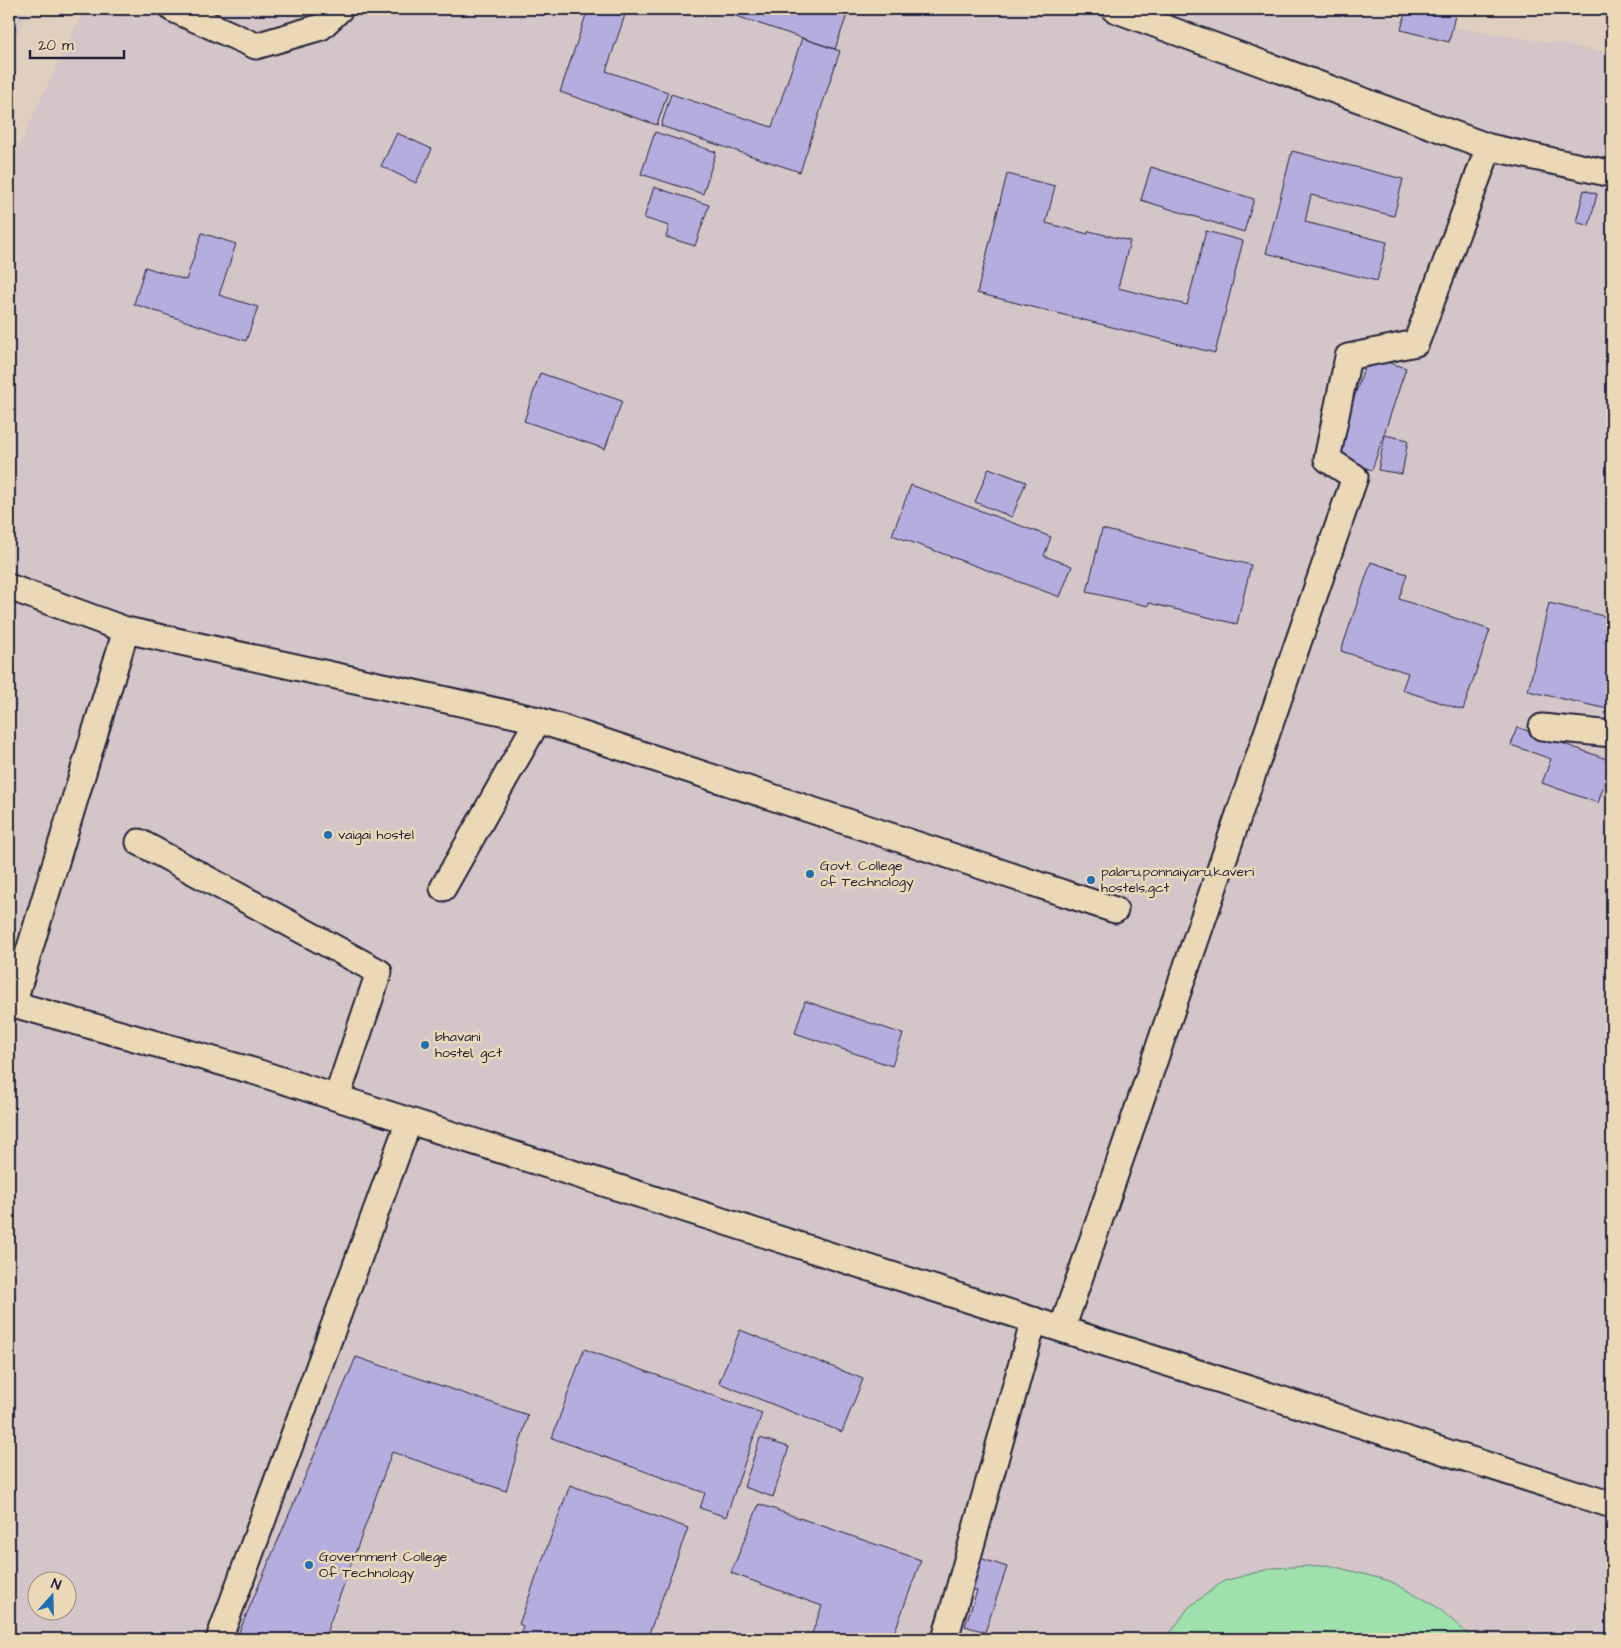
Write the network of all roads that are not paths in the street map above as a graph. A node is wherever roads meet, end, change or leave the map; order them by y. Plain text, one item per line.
1 (173, 9) edge
2 (340, 9) edge
3 (1114, 9) edge
4 (1489, 147) junction
5 (1612, 174) edge
6 (9, 586) edge
7 (126, 630) junction
8 (538, 720) junction
9 (1542, 727) dead end
10 (1612, 734) edge
11 (139, 842) dead end
12 (443, 888) dead end
13 (1115, 910) dead end
14 (11, 1006) edge
15 (337, 1097) junction
16 (409, 1121) junction
17 (1034, 1320) junction
18 (1062, 1329) junction
19 (1612, 1505) edge
20 (219, 1639) edge
21 (945, 1639) edge

1 - 2 street
3 - 4 street
4 - 5 street
4 - 18 street
6 - 7 street
7 - 8 street
7 - 14 street
8 - 12 street
8 - 13 street
9 - 10 street
11 - 15 street
14 - 15 street
15 - 16 street
16 - 17 street
16 - 20 street
17 - 18 street
17 - 21 street
18 - 19 street

